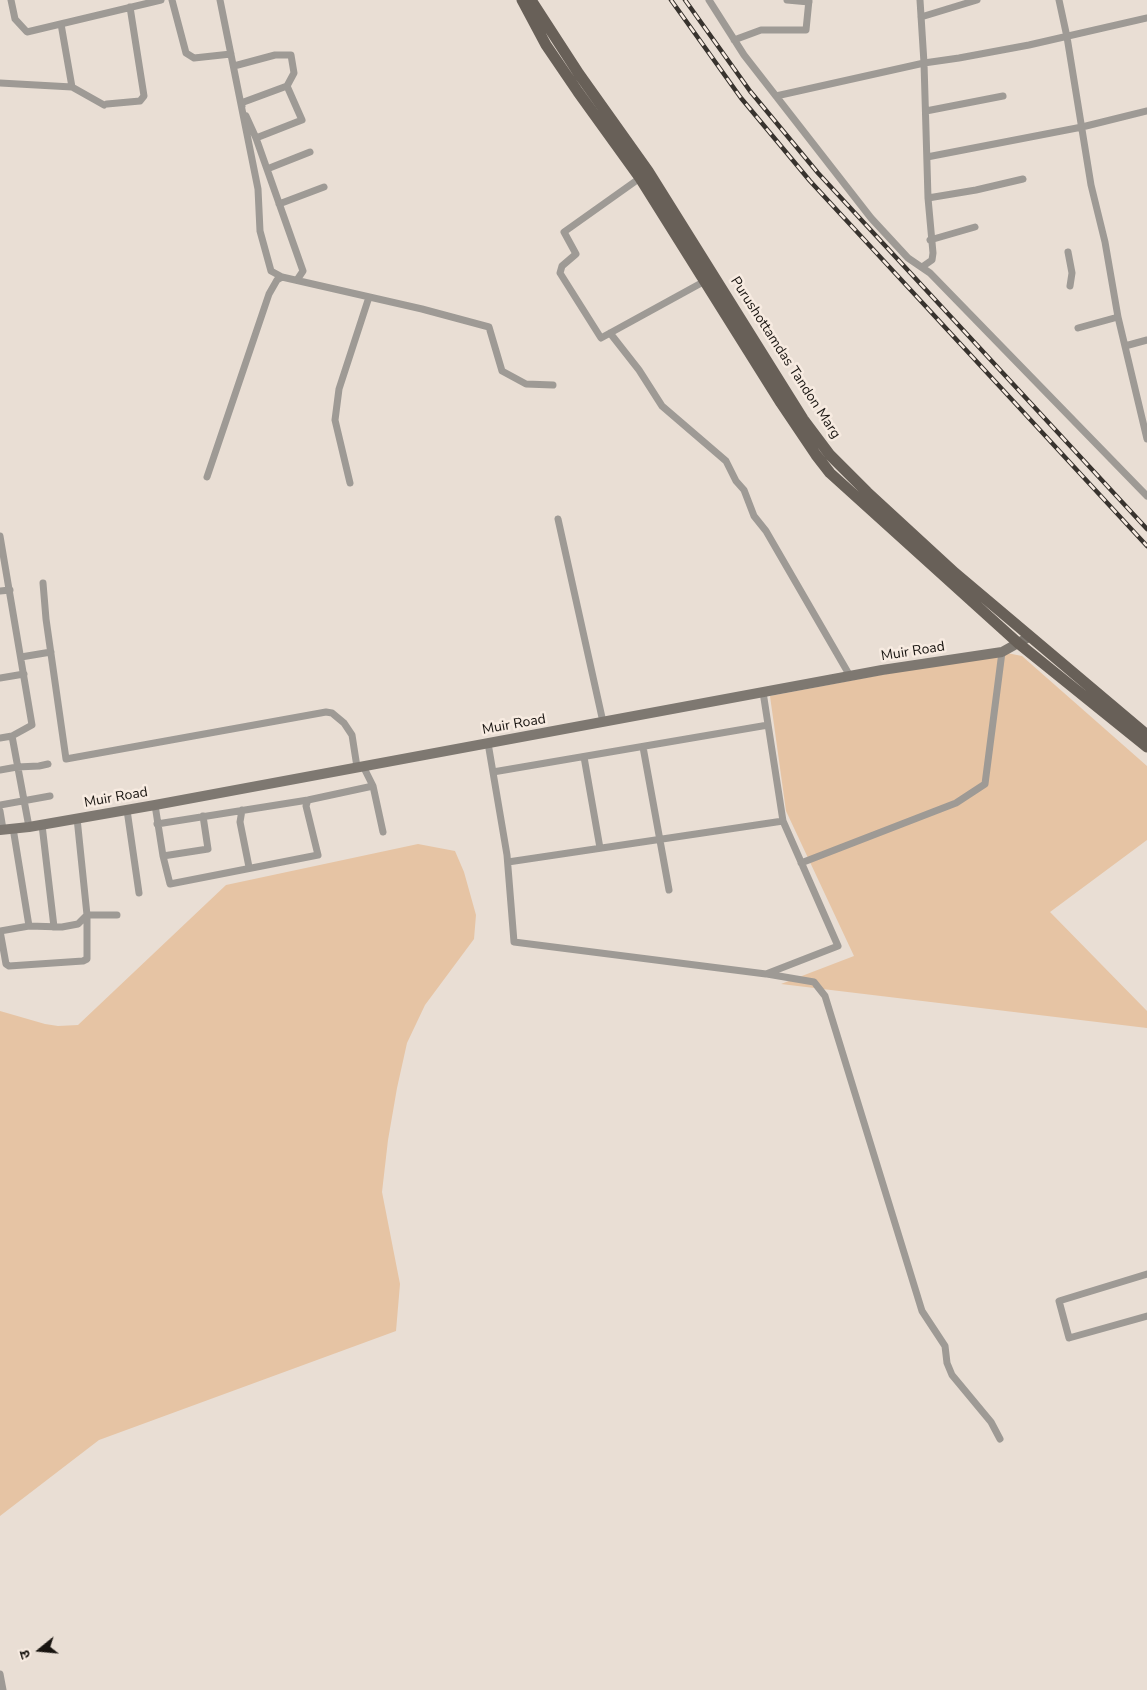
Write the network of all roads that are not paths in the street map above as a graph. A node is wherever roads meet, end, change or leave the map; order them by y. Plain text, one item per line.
1 (11, 0) edge
2 (161, 0) edge
3 (172, 0) edge
4 (220, 0) edge
5 (522, 0) edge
6 (531, 0) edge
7 (709, 0) edge
8 (787, 0) edge
9 (920, 0) edge
10 (977, 0) edge
11 (1059, 0) edge
12 (809, 1) edge
13 (130, 8) junction
14 (921, 17) junction
15 (1147, 18) edge
16 (61, 24) junction
17 (1067, 37) junction
18 (734, 40) junction
19 (231, 54) junction
20 (924, 63) junction
21 (234, 66) junction
22 (0, 83) edge
23 (287, 86) junction
24 (72, 87) junction
25 (776, 96) junction
26 (1003, 96) dead end
27 (241, 104) junction
28 (926, 111) junction
29 (1147, 111) edge
30 (1082, 128) junction
31 (256, 138) junction
32 (310, 152) dead end
33 (927, 157) junction
34 (267, 169) junction
35 (640, 178) junction
36 (1023, 179) dead end
37 (324, 187) dead end
38 (928, 198) junction
39 (279, 204) junction
40 (975, 227) dead end
41 (930, 240) junction
42 (1068, 252) dead end
43 (922, 267) junction
44 (282, 277) junction
45 (298, 280) junction
46 (705, 281) junction
47 (1070, 286) dead end
48 (369, 297) junction
49 (1118, 317) junction
50 (1078, 328) dead end
51 (610, 333) junction
52 (1147, 340) edge
53 (1125, 346) junction
54 (553, 385) dead end
55 (1147, 439) edge
56 (207, 478) dead end
57 (350, 483) dead end
58 (1147, 496) edge
59 (558, 519) dead end
60 (0, 536) edge
61 (43, 583) dead end
62 (10, 590) junction
63 (0, 591) edge
64 (1029, 637) junction
65 (1018, 643) junction
66 (51, 652) junction
67 (1002, 652) junction
68 (21, 657) junction
69 (24, 674) junction
70 (850, 676) junction
71 (0, 678) edge
72 (763, 692) junction
73 (603, 722) junction
74 (768, 725) junction
75 (1147, 735) edge
76 (12, 736) junction
77 (0, 738) edge
78 (488, 743) junction
79 (643, 747) junction
80 (1147, 747) edge
81 (584, 757) junction
82 (48, 764) dead end
83 (17, 767) junction
84 (360, 767) junction
85 (0, 770) edge
86 (493, 772) junction
87 (373, 786) junction
88 (50, 796) dead end
89 (308, 800) junction
90 (23, 801) junction
91 (0, 805) edge
92 (155, 805) junction
93 (128, 810) junction
94 (242, 810) junction
95 (0, 811) edge
96 (203, 816) junction
97 (78, 818) junction
98 (783, 821) junction
99 (157, 824) junction
100 (42, 825) junction
101 (29, 827) junction
102 (5, 829) edge
103 (383, 832) dead end
104 (660, 839) junction
105 (600, 848) junction
106 (162, 856) junction
107 (508, 862) junction
108 (801, 863) junction
109 (249, 867) junction
110 (670, 890) dead end
111 (139, 893) dead end
112 (87, 915) junction
113 (117, 915) dead end
114 (30, 926) junction
115 (54, 927) junction
116 (0, 931) edge
117 (766, 974) junction
118 (1147, 1274) edge
119 (1147, 1316) edge
120 (1000, 1439) dead end
121 (0, 1674) edge
122 (3, 1690) edge

1 - 16 street
2 - 13 street
3 - 19 street
4 - 19 street
5 - 35 main road
6 - 64 main road, Purushottamdas Tandon Marg
7 - 18 street
8 - 12 street
9 - 14 street
10 - 14 street
11 - 17 street
12 - 18 street
13 - 16 street
13 - 24 street
14 - 20 street
15 - 17 street
16 - 24 street
17 - 20 street
17 - 30 street
18 - 25 street
19 - 21 street
20 - 25 street
20 - 28 street
21 - 23 street
21 - 27 street
22 - 24 street
23 - 27 street
23 - 31 street
25 - 43 street
26 - 28 street
27 - 31 street
27 - 44 street
28 - 33 street
29 - 30 street
30 - 33 street
30 - 49 street
31 - 34 street
32 - 34 street
33 - 38 street
34 - 39 street
35 - 46 main road
35 - 51 street
36 - 38 street
37 - 39 street
38 - 41 street
39 - 45 street
40 - 41 street
41 - 43 street
42 - 47 street
43 - 58 street
44 - 45 street
44 - 56 street
45 - 48 street
46 - 51 street
46 - 65 main road
48 - 54 street
48 - 57 street
49 - 50 street
49 - 53 street
51 - 70 street
52 - 53 street
53 - 55 street
59 - 73 street
60 - 62 street
61 - 66 street
62 - 63 street
62 - 68 street
64 - 65 main road, Muir Road
64 - 75 main road, Purushottamdas Tandon Marg
65 - 67 main road, Muir Road
65 - 80 main road
66 - 68 street
66 - 84 street
67 - 70 main road, Muir Road
67 - 108 street
68 - 69 street
69 - 71 street
69 - 76 street
70 - 72 main road, Muir Road
72 - 73 main road, Muir Road
72 - 74 street
73 - 78 main road, Muir Road
74 - 79 street
74 - 98 street
76 - 77 street
76 - 83 street
78 - 84 main road, Muir Road
78 - 86 street
79 - 81 street
79 - 104 street
81 - 86 street
81 - 105 street
82 - 83 street
83 - 85 street
83 - 90 street
84 - 87 street
84 - 92 main road, Muir Road
86 - 107 street
87 - 89 street
87 - 103 street
88 - 90 street
89 - 94 street
89 - 109 street
90 - 91 street
90 - 101 street
92 - 93 main road, Muir Road
92 - 99 street
93 - 97 main road, Muir Road
93 - 111 street
94 - 96 street
94 - 109 street
95 - 102 street
96 - 99 street
96 - 106 street
97 - 100 main road, Muir Road
97 - 112 street
98 - 104 street
98 - 108 street
99 - 106 street
100 - 101 main road, Muir Road
100 - 115 street
101 - 102 main road, Muir Road
102 - 114 street
104 - 105 street
104 - 110 street
105 - 107 street
106 - 109 street
107 - 117 street
108 - 117 street
112 - 113 street
112 - 115 street
112 - 116 street
114 - 115 street
114 - 116 street
117 - 120 street
118 - 119 street
121 - 122 street

